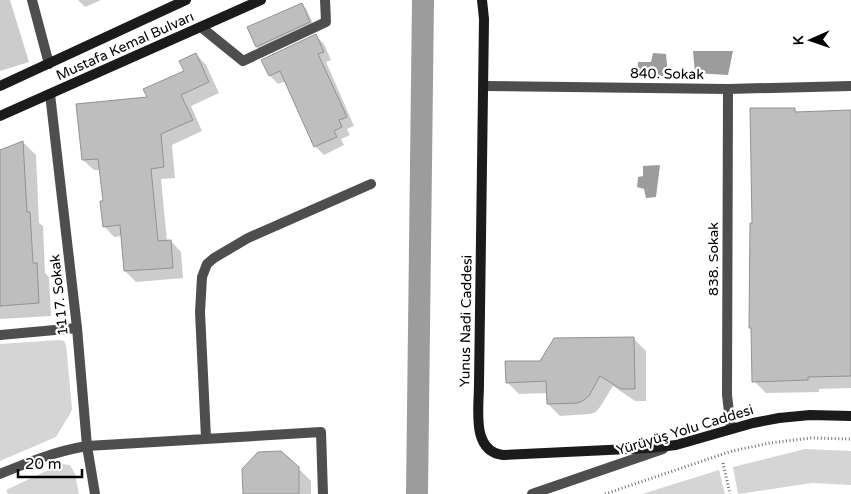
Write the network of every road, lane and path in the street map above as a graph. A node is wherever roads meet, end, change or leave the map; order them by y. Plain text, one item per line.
1 (32, 0) edge
2 (186, 0) edge
3 (261, 0) edge
4 (325, 0) edge
5 (482, 0) edge
6 (487, 0) edge
7 (484, 19) junction
8 (201, 27) junction
9 (49, 64) junction
10 (0, 86) edge
11 (484, 86) junction
12 (851, 86) edge
13 (728, 89) junction
14 (50, 94) junction
15 (0, 116) edge
16 (371, 184) dead end
17 (77, 328) junction
18 (0, 335) edge
19 (851, 416) edge
20 (731, 429) junction
21 (206, 438) junction
22 (851, 439) edge
23 (676, 444) junction
24 (87, 446) junction
25 (723, 463) dead end
26 (0, 474) edge
27 (96, 494) edge
28 (323, 494) edge
29 (532, 494) edge
30 (605, 494) edge
31 (730, 494) edge

1 - 9 street
2 - 9 main road, Mustafa Kemal Bulvarı
3 - 8 main road, Mustafa Kemal Bulvarı
4 - 8 street
5 - 7 main road, Yunus Nadi Caddesi
6 - 7 main road
7 - 11 main road, Yunus Nadi Caddesi
8 - 14 main road, Mustafa Kemal Bulvarı
9 - 10 main road, Mustafa Kemal Bulvarı
11 - 13 street, 840. Sokak
11 - 23 main road, Yunus Nadi Caddesi
12 - 13 street, 840. Sokak
13 - 20 street, 838. Sokak
14 - 15 main road, Mustafa Kemal Bulvarı
14 - 17 street, 1117. Sokak
16 - 21 street
17 - 18 street
17 - 24 street, 1117. Sokak
19 - 20 main road, Yürüyüş Yolu Caddesi
20 - 23 main road, Yürüyüş Yolu Caddesi
21 - 24 street
21 - 28 street
22 - 30 path
23 - 29 street, Yürüyüş Yolu Caddesi
24 - 26 street
24 - 27 street, 1117. Sokak
25 - 31 path

